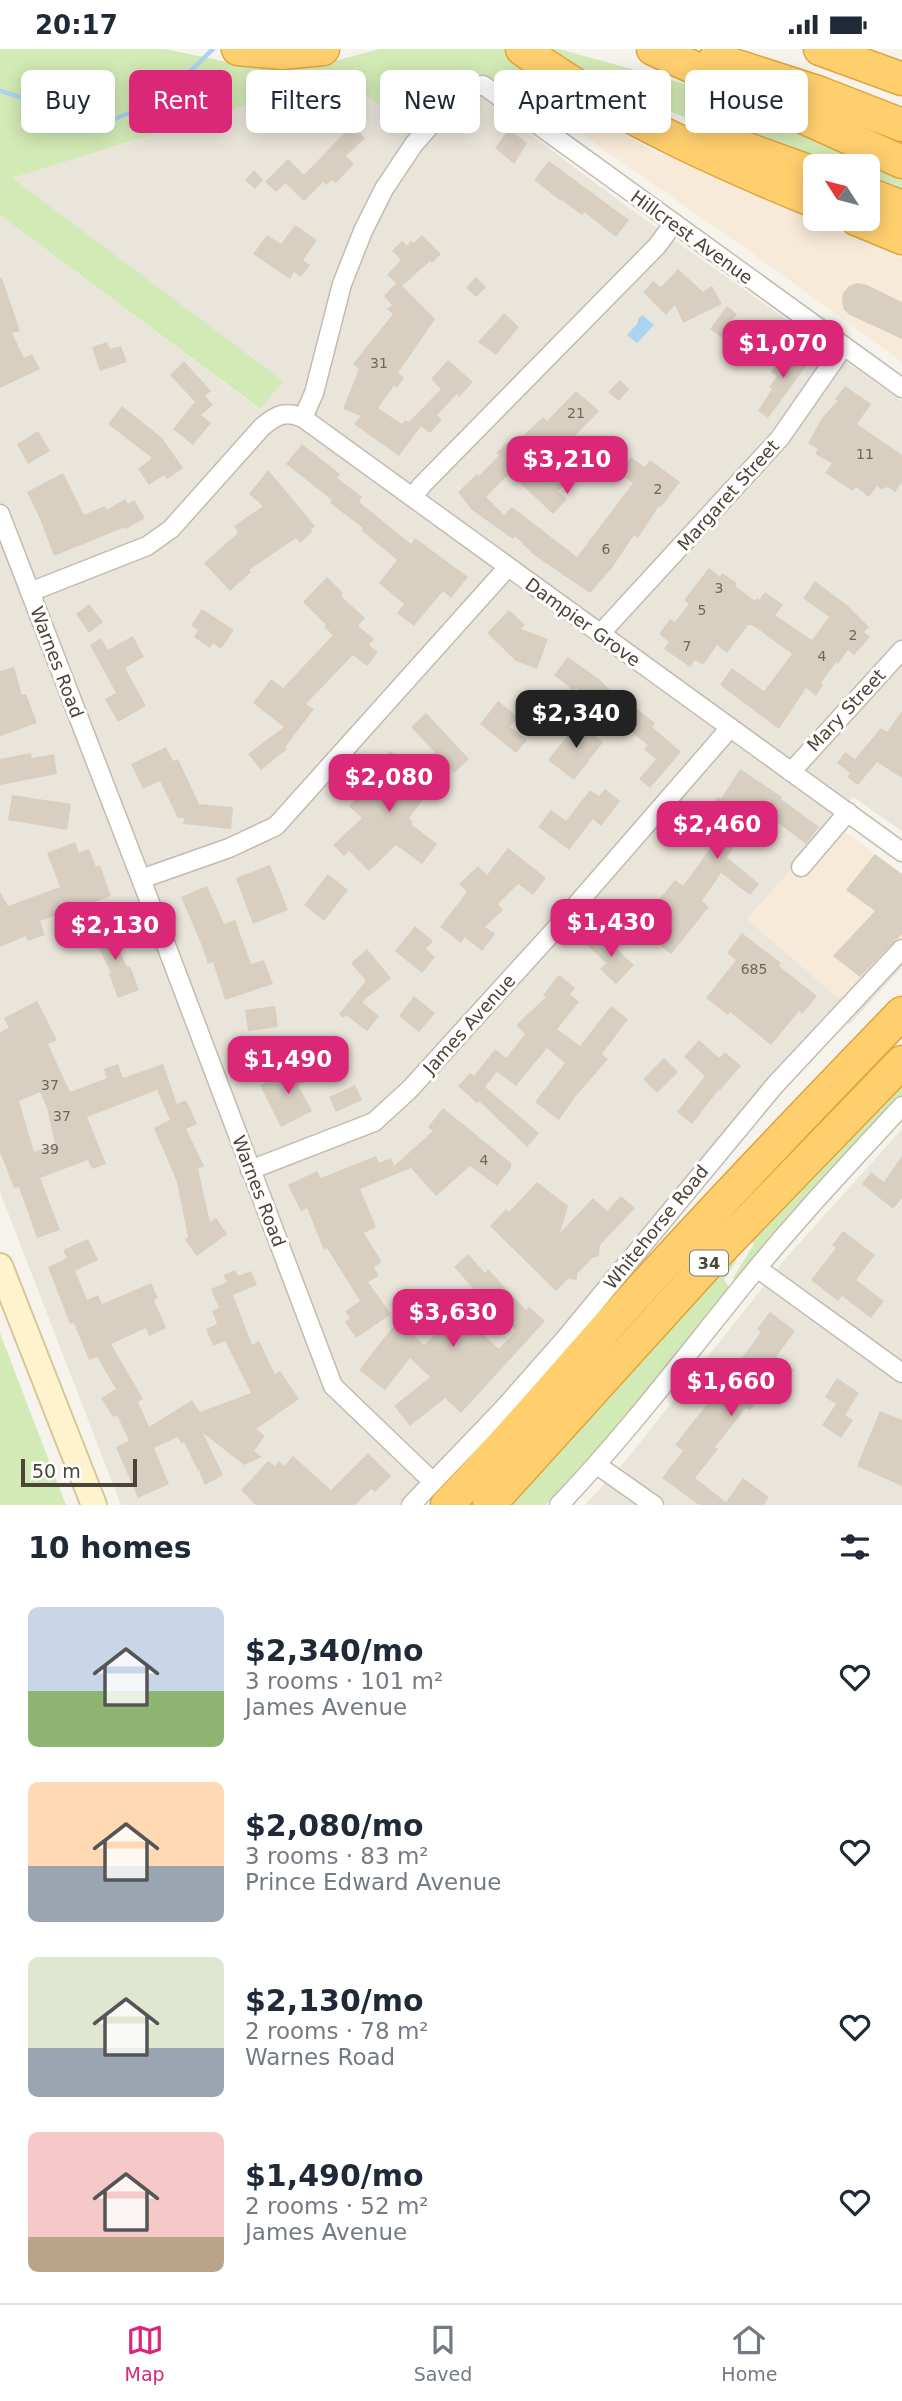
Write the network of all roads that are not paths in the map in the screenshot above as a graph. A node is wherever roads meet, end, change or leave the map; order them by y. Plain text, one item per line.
1 (238, 49) edge
2 (323, 49) edge
3 (522, 49) edge
4 (653, 49) edge
5 (681, 49) edge
6 (820, 49) edge
7 (555, 70) edge
8 (902, 79) edge
9 (671, 122) edge
10 (902, 125) edge
11 (663, 133) edge
12 (902, 162) edge
13 (803, 169) edge
14 (803, 197) edge
15 (880, 199) edge
16 (902, 207) edge
17 (674, 223) junction
18 (880, 229) edge
19 (902, 238) edge
20 (844, 346) junction
21 (902, 387) edge
22 (303, 418) junction
23 (413, 497) junction
24 (0, 515) edge
25 (508, 567) junction
26 (30, 592) junction
27 (600, 634) junction
28 (902, 650) edge
29 (730, 728) junction
30 (791, 772) junction
31 (848, 812) junction
32 (902, 852) edge
33 (801, 867) dead end
34 (141, 879) junction
35 (902, 949) edge
36 (902, 1013) edge
37 (902, 1062) edge
38 (902, 1106) edge
39 (250, 1170) junction
40 (0, 1266) edge
41 (757, 1268) junction
42 (902, 1373) edge
43 (597, 1465) junction
44 (440, 1493) edge
45 (94, 1505) edge
46 (411, 1505) edge
47 (489, 1505) edge
48 (559, 1505) edge
49 (654, 1505) edge

1 - 2 highway
3 - 7 highway
4 - 12 highway
5 - 10 highway
6 - 8 highway
9 - 13 highway
11 - 14 highway
15 - 16 highway
17 - 20 street, Hillcrest Avenue
17 - 22 street, Hillcrest Avenue
17 - 23 street
18 - 19 highway
20 - 21 street, Hillcrest Avenue
20 - 27 street, Margaret Street
22 - 23 street, Dampier Grove
22 - 26 street
23 - 25 street, Dampier Grove
24 - 26 street, Warnes Road
25 - 27 street, Dampier Grove
25 - 34 street
26 - 34 street, Warnes Road
27 - 29 street, Dampier Grove
28 - 30 street, Mary Street
29 - 30 street, Dampier Grove
29 - 39 street, James Avenue
30 - 31 street, Dampier Grove
31 - 32 street, Dampier Grove
31 - 33 street
34 - 39 street, Warnes Road
35 - 44 street, Whitehorse Road
36 - 44 highway, Whitehorse Road / 34
37 - 47 highway, 34
38 - 41 street
39 - 44 street, Warnes Road
40 - 45 main road
41 - 42 street
41 - 43 street
43 - 48 street
43 - 49 street
44 - 46 street, Whitehorse Road

